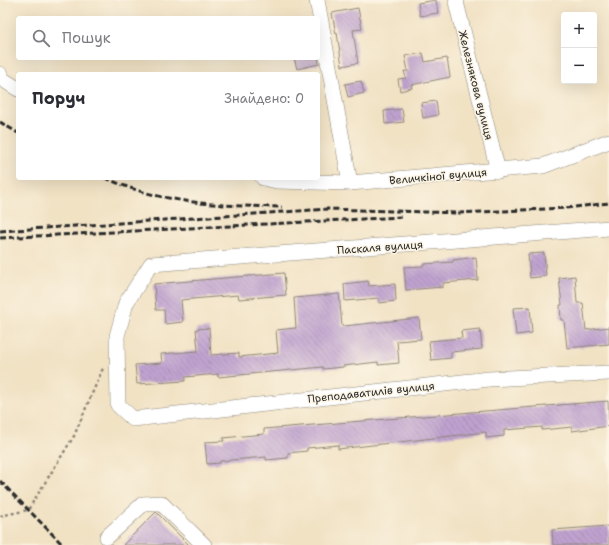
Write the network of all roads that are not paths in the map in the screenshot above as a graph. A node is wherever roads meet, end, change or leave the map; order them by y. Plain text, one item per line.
1 (316, 0) edge
2 (457, 0) edge
3 (319, 16) edge
4 (320, 22) edge
5 (1, 78) edge
6 (16, 88) edge
7 (609, 142) edge
8 (498, 171) junction
9 (272, 180) edge
10 (350, 183) junction
11 (609, 228) edge
12 (609, 373) edge
13 (134, 419) joint
14 (107, 537) dead end
15 (204, 545) edge

1 - 3 street
2 - 8 street, Железнякова вулиця
4 - 10 street
5 - 6 street
7 - 8 street, Величкіної вулиця
8 - 10 street, Величкіної вулиця
9 - 10 street, Величкіної вулиця
11 - 13 street, Паскаля вулиця
12 - 13 street, Преподаватилів вулиця
14 - 15 street

